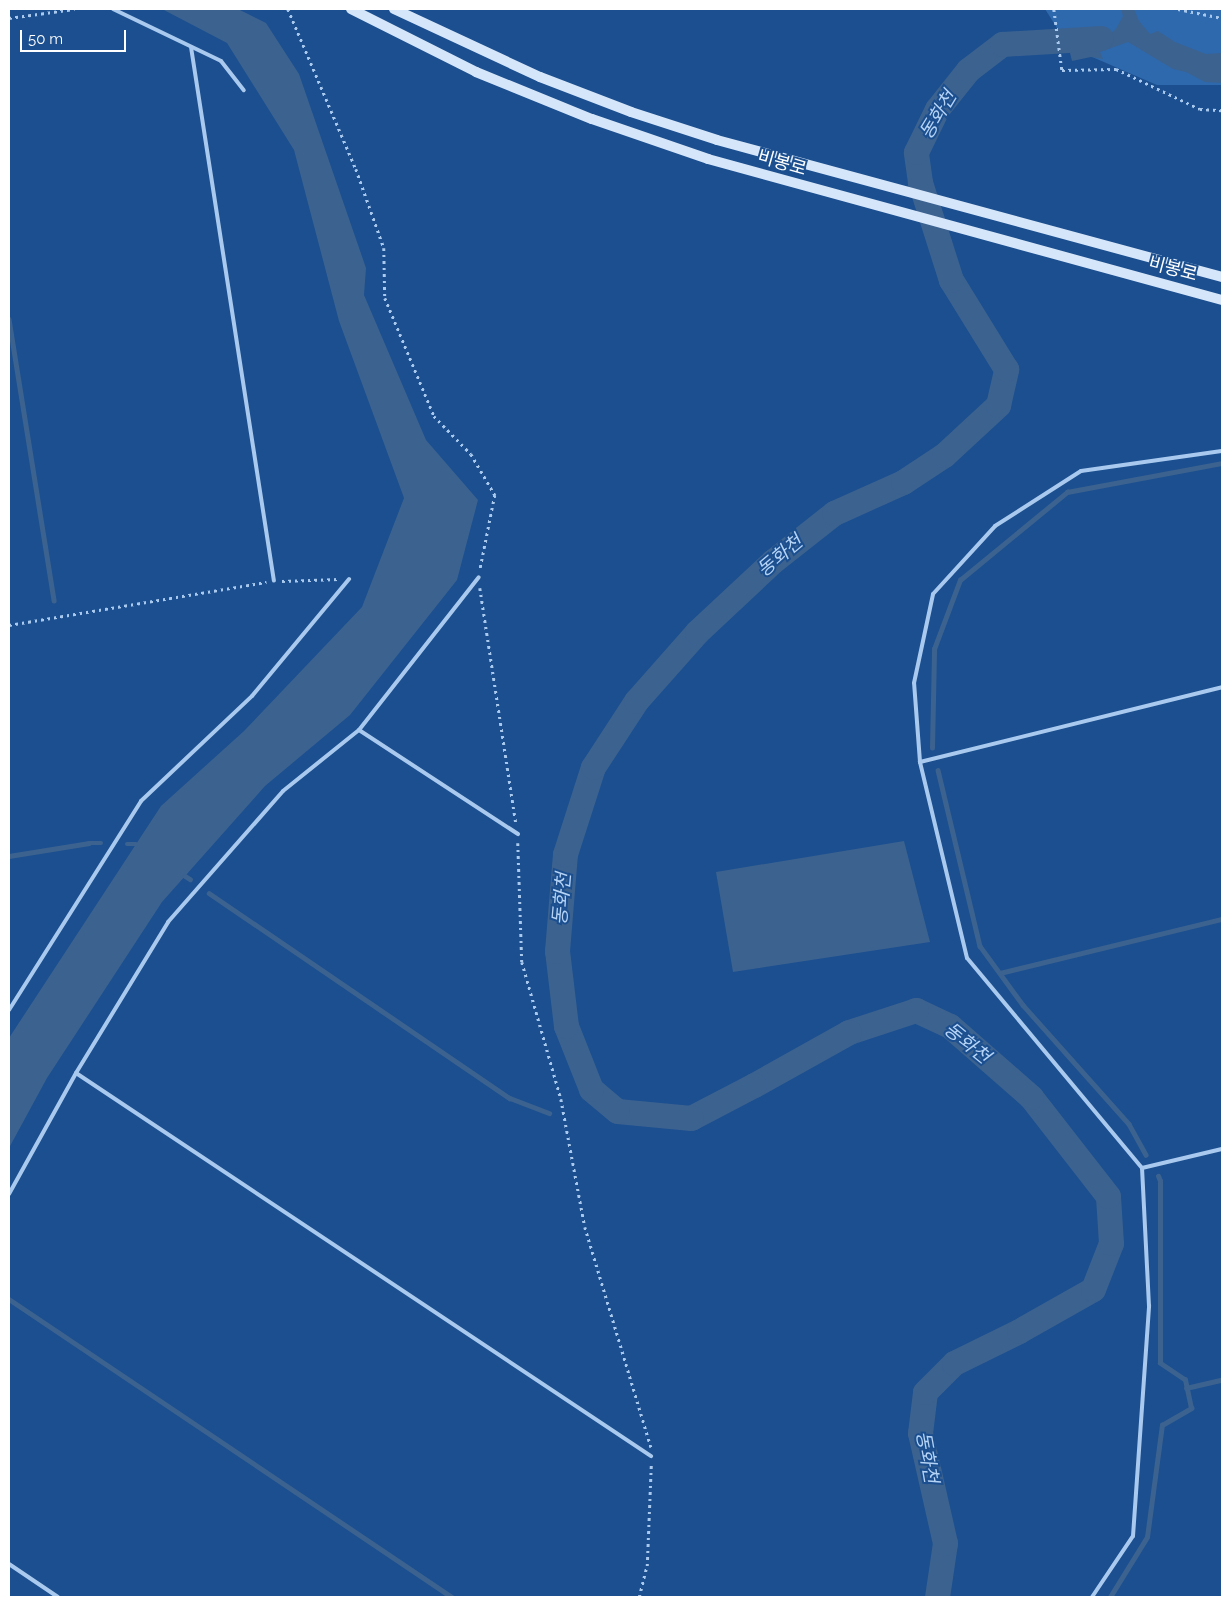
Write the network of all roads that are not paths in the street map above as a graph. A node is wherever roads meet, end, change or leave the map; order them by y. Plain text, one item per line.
1 (113, 9) edge
2 (351, 9) edge
3 (394, 9) edge
4 (191, 47) junction
5 (244, 90) dead end
6 (1222, 277) edge
7 (1222, 300) edge
8 (1222, 451) edge
9 (479, 577) road end
10 (349, 579) road end
11 (274, 581) road end
12 (1222, 687) edge
13 (359, 730) junction
14 (920, 762) junction
15 (518, 834) road end
16 (9, 1010) edge
17 (76, 1073) junction
18 (1222, 1149) edge
19 (1142, 1168) junction
20 (9, 1194) edge
21 (651, 1456) road end
22 (9, 1564) edge
23 (58, 1597) edge
24 (1092, 1597) edge

1 - 4 lane
2 - 7 street, 비봉로
3 - 6 street, 비봉로
4 - 5 lane
4 - 11 lane
8 - 14 lane
9 - 13 lane
10 - 16 lane
12 - 14 lane
13 - 15 lane
13 - 17 lane
14 - 19 lane
17 - 20 lane
17 - 21 lane
18 - 19 lane
19 - 24 lane
22 - 23 lane

